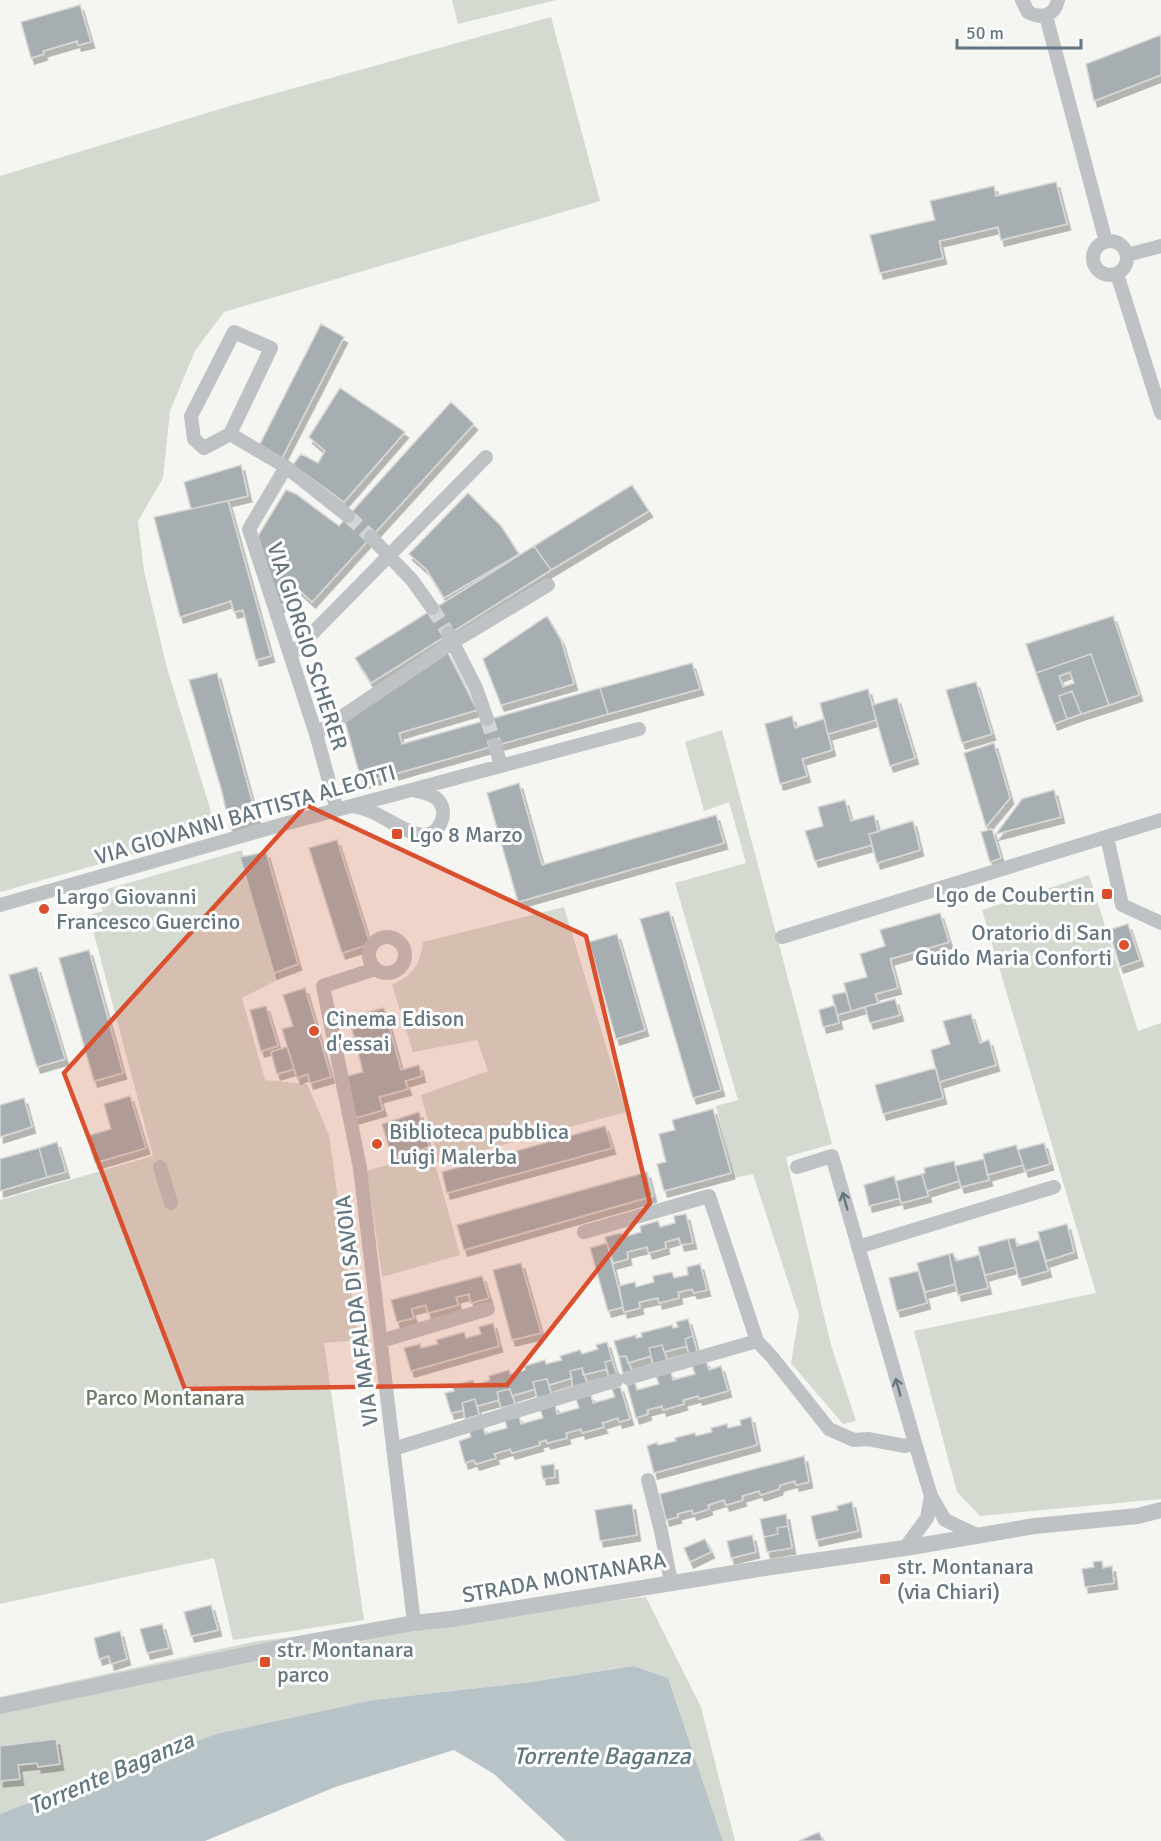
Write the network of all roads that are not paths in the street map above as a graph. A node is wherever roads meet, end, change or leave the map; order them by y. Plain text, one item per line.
1 (1022, 0) edge
2 (1058, 0) edge
3 (1046, 16) junction
4 (1106, 242) junction
5 (1161, 246) edge
6 (1126, 255) junction
7 (1117, 274) junction
8 (1161, 413) edge
9 (230, 434) junction
10 (486, 457) dead end
11 (286, 467) junction
12 (348, 516) tunnel mouth
13 (370, 537) tunnel mouth
14 (389, 556) junction
15 (549, 585) dead end
16 (432, 608) tunnel mouth
17 (451, 638) junction
18 (291, 656) junction
19 (487, 719) tunnel mouth
20 (639, 729) dead end
21 (316, 734) junction
22 (495, 745) tunnel mouth
23 (501, 766) junction
24 (411, 790) junction
25 (352, 806) junction
26 (337, 810) junction
27 (1161, 820) edge
28 (1107, 837) junction
29 (0, 905) edge
30 (1161, 923) edge
31 (782, 938) dead end
32 (375, 969) dead end
33 (160, 1167) dead end
34 (797, 1167) dead end
35 (1054, 1187) dead end
36 (171, 1203) dead end
37 (584, 1232) dead end
38 (858, 1246) junction
39 (488, 1309) dead end
40 (381, 1341) junction
41 (757, 1341) junction
42 (915, 1443) junction
43 (393, 1449) junction
44 (648, 1480) dead end
45 (931, 1496) junction
46 (1161, 1510) edge
47 (1138, 1516) junction
48 (927, 1518) junction
49 (1161, 1518) edge
50 (945, 1520) junction
51 (980, 1536) junction
52 (940, 1542) junction
53 (905, 1548) junction
54 (671, 1582) junction
55 (414, 1623) junction
56 (0, 1706) edge

1 - 3 street
2 - 3 street
3 - 4 street
4 - 6 street
4 - 7 street
5 - 6 street
6 - 7 street
7 - 8 street
9 - 9 street
9 - 11 street
10 - 14 street
11 - 12 street
11 - 18 street, VIA GIORGIO SCHERER
13 - 14 street
14 - 16 street
14 - 18 street
15 - 17 street
17 - 19 street
17 - 21 street
18 - 21 street, VIA GIORGIO SCHERER
20 - 23 street, VIA GIOVANNI BATTISTA ALEOTTI
21 - 26 street, VIA GIORGIO SCHERER
22 - 23 street
23 - 24 street, VIA GIOVANNI BATTISTA ALEOTTI
24 - 25 street, VIA GIOVANNI BATTISTA ALEOTTI
24 - 25 street
25 - 26 street, VIA GIOVANNI BATTISTA ALEOTTI
26 - 29 street, VIA GIOVANNI BATTISTA ALEOTTI
27 - 28 street
28 - 30 street
28 - 31 street
32 - 40 street, VIA MAFALDA DI SAVOIA
33 - 36 street
38 -> 34 street
35 - 38 street
37 - 41 street
42 -> 38 street
39 - 40 street
40 - 43 street, VIA MAFALDA DI SAVOIA
41 - 42 street
41 - 43 street, VIA MAFALDA DI SAVOIA
42 - 45 street
43 - 55 street, VIA MAFALDA DI SAVOIA
44 - 54 street
45 - 48 street
45 - 50 street
46 - 47 street, STRADA MONTANARA
47 - 49 street, STRADA MONTANARA
47 - 51 street, STRADA MONTANARA
48 - 52 street
48 - 53 street
50 - 51 street
50 - 52 street
51 - 52 street, STRADA MONTANARA
52 - 53 street, STRADA MONTANARA
53 - 54 street, STRADA MONTANARA
54 - 55 street, STRADA MONTANARA
55 - 56 street, STRADA MONTANARA

